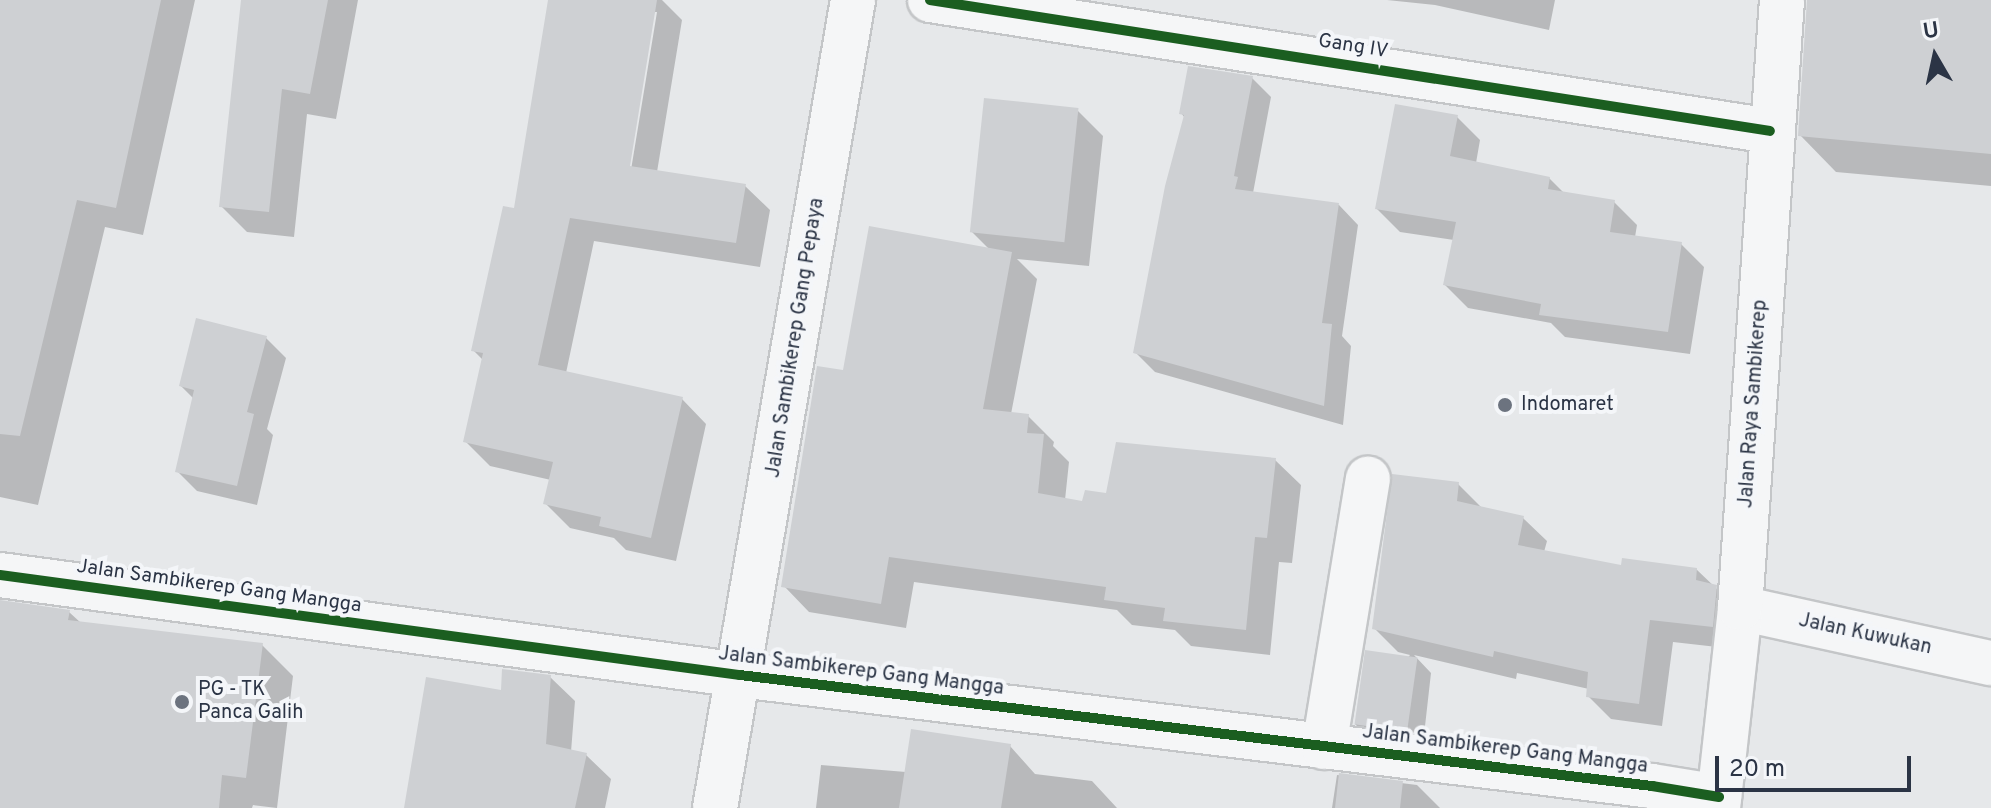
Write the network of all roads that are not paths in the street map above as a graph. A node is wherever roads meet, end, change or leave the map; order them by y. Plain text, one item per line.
1 (853, 0) edge
2 (930, 0) edge
3 (1782, 0) edge
4 (1770, 131) junction
5 (1368, 479) dead end
6 (0, 575) edge
7 (1740, 608) junction
8 (1991, 663) edge
9 (740, 675) junction
10 (1324, 747) junction
11 (1719, 802) edge
12 (715, 808) edge

1 - 9 street, Jalan Sambikerep Gang Pepaya
2 - 4 street, Gang IV
3 - 4 street, Jalan Raya Sambikerep
4 - 7 street, Jalan Raya Sambikerep
5 - 10 street
6 - 9 street, Jalan Sambikerep Gang Mangga
7 - 8 street, Jalan Kuwukan
7 - 11 street, Jalan Raya Sambikerep
9 - 10 street, Jalan Sambikerep Gang Mangga
9 - 12 street, Jalan Sambikerep Gang Pepaya
10 - 11 street, Jalan Sambikerep Gang Mangga

